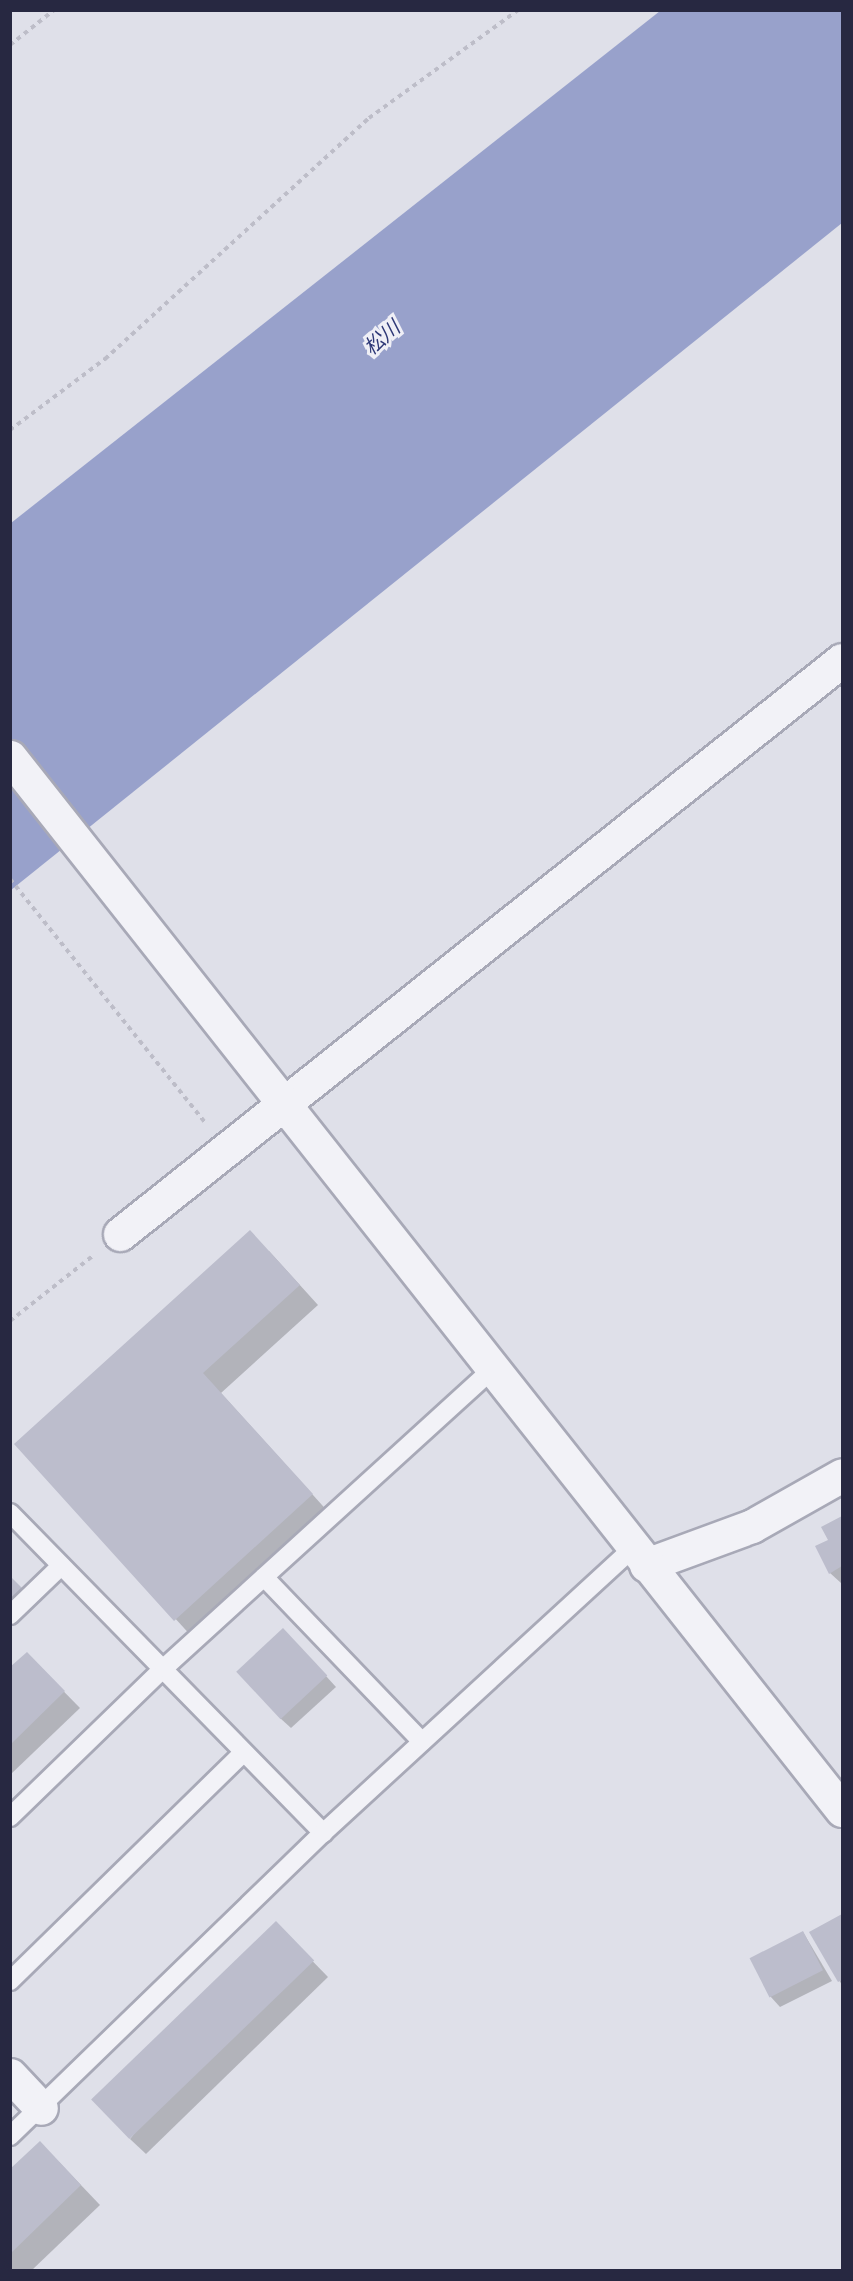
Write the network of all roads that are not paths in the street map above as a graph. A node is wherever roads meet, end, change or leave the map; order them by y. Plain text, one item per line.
1 (843, 660) edge
2 (10, 757) edge
3 (282, 1107) junction
4 (120, 1234) road end
5 (491, 1370) junction
6 (843, 1475) edge
7 (10, 1513) edge
8 (639, 1557) junction
9 (61, 1566) junction
10 (264, 1577) junction
11 (10, 1615) edge
12 (164, 1668) junction
13 (422, 1742) junction
14 (244, 1752) junction
15 (843, 1810) edge
16 (10, 1817) edge
17 (323, 1833) junction
18 (10, 1981) edge
19 (10, 2075) edge
20 (41, 2108) junction
21 (10, 2136) edge

1 - 3 street
2 - 3 street
3 - 4 street
3 - 5 street
5 - 8 street
5 - 10 lane
6 - 8 street
7 - 9 lane
8 - 13 lane
8 - 15 street
9 - 11 lane
9 - 12 lane
10 - 12 lane
10 - 13 lane
12 - 14 lane
12 - 16 lane
13 - 17 lane
14 - 17 lane
14 - 18 lane
17 - 20 lane
19 - 20 street
20 - 21 lane

